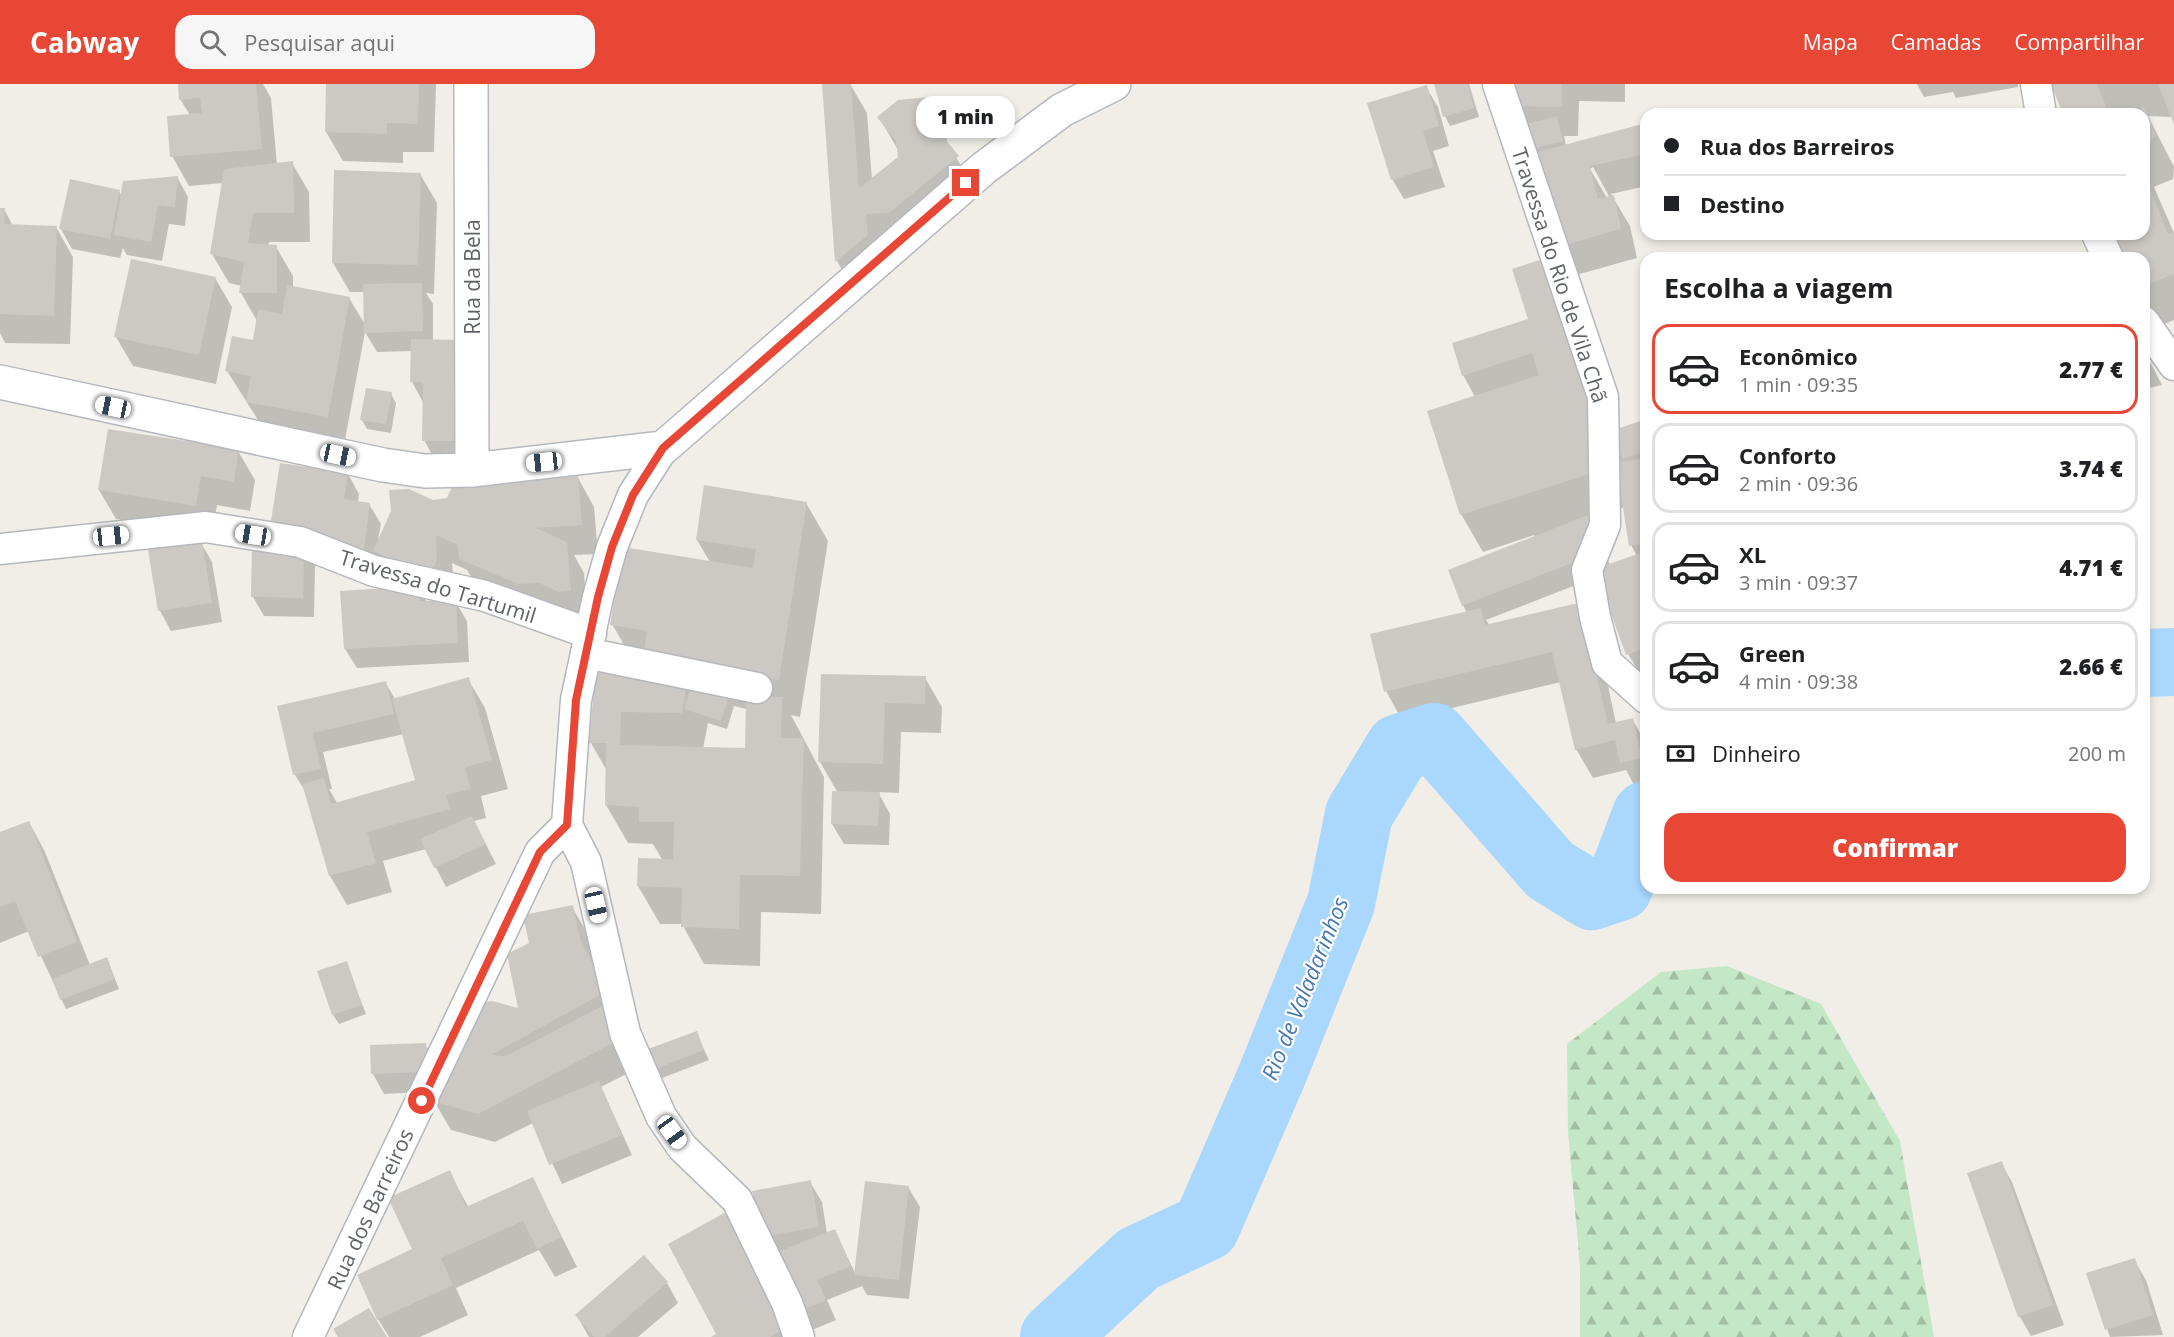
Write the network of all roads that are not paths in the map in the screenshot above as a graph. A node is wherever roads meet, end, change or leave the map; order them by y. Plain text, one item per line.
1 (471, 84) edge
2 (1114, 84) edge
3 (1498, 84) edge
4 (2036, 84) edge
5 (2040, 108) edge
6 (2150, 331) edge
7 (2174, 365) edge
8 (0, 382) edge
9 (663, 448) junction
10 (472, 470) junction
11 (0, 549) edge
12 (589, 644) junction
13 (757, 688) dead end
14 (1640, 693) edge
15 (567, 825) junction
16 (308, 1337) edge
17 (799, 1337) edge

1 - 10 main road, Rua da Bela
2 - 9 main road
3 - 14 street, Travessa do Rio de Vila Chã
4 - 5 street
6 - 7 street
8 - 10 main road
9 - 10 main road
9 - 12 street
11 - 12 street, Travessa do Tartumil
12 - 13 street, Travessa do Tartumil
12 - 15 street
15 - 16 street, Rua dos Barreiros
15 - 17 street

